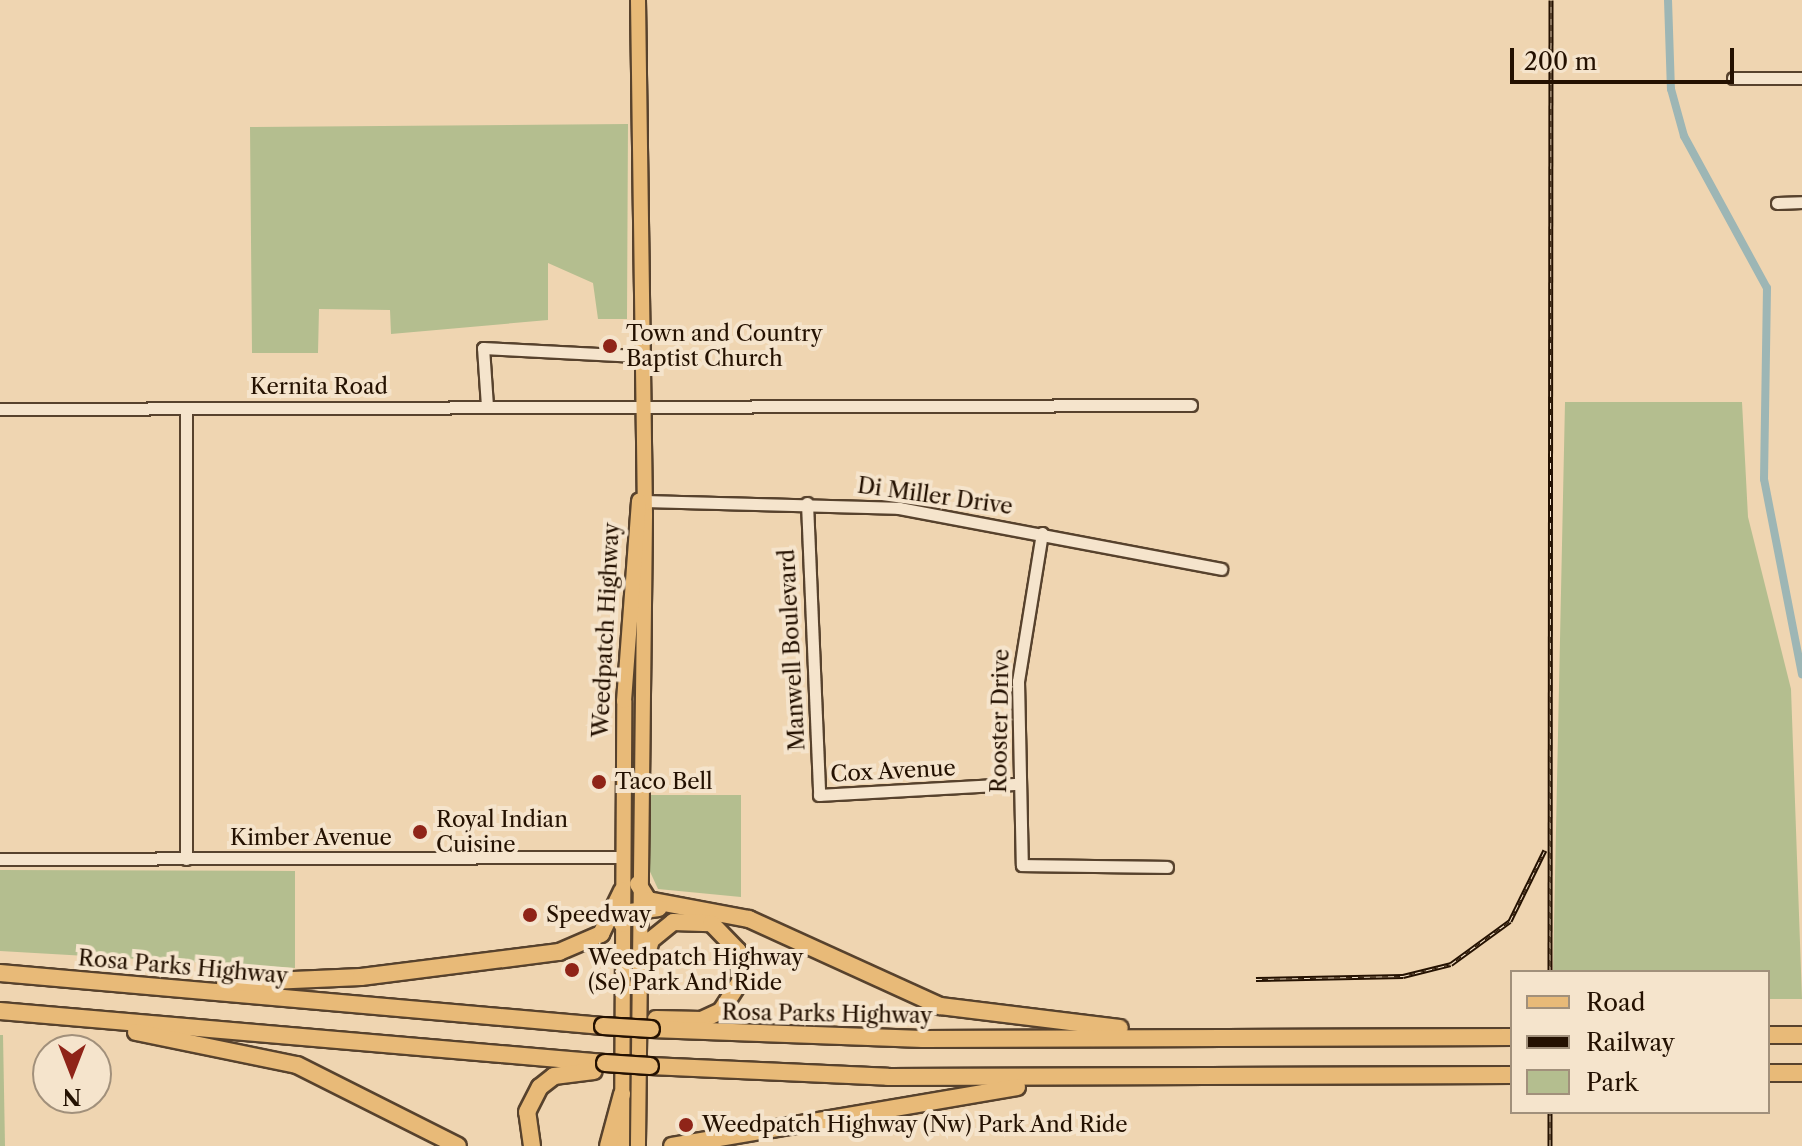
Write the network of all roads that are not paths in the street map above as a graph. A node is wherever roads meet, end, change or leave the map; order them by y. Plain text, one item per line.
1 (638, 0) edge
2 (1733, 78) dead end
3 (1802, 78) edge
4 (1802, 202) edge
5 (1777, 203) dead end
6 (637, 356) junction
7 (1191, 405) dead end
8 (487, 406) junction
9 (639, 407) junction
10 (186, 408) junction
11 (0, 409) edge
12 (639, 501) junction
13 (807, 503) junction
14 (1042, 533) junction
15 (1221, 569) dead end
16 (1018, 784) junction
17 (819, 795) joint
18 (622, 857) junction
19 (0, 859) edge
20 (186, 859) junction
21 (1167, 867) dead end
22 (630, 887) junction
23 (676, 905) junction
24 (638, 909) junction
25 (622, 924) junction
26 (0, 973) edge
27 (56, 978) junction
28 (638, 984) junction
29 (0, 1011) edge
30 (48, 1015) junction
31 (651, 1024) junction
32 (1770, 1035) edge
33 (1802, 1035) edge
34 (1164, 1037) junction
35 (1510, 1037) edge
36 (606, 1066) junction
37 (1770, 1073) edge
38 (1802, 1073) edge
39 (1243, 1075) junction
40 (1510, 1075) edge
41 (622, 1094) junction
42 (458, 1146) edge
43 (532, 1146) edge
44 (608, 1146) edge
45 (622, 1146) edge
46 (638, 1146) edge
47 (672, 1146) edge

1 - 6 main road, Weedpatch Highway
2 - 3 street
4 - 5 street
6 - 8 street
6 - 9 main road, Weedpatch Highway
7 - 9 street, Kernita Road
8 - 9 street, Kernita Road
8 - 10 street, Kernita Road
9 - 12 main road, Weedpatch Highway
10 - 11 street, Kernita Road
10 - 20 street
12 - 13 street, Di Miller Drive
12 - 18 main road, Weedpatch Highway
12 - 22 main road, Weedpatch Highway
13 - 14 street, Di Miller Drive
13 - 17 street, Manwell Boulevard
14 - 15 street, Di Miller Drive
14 - 16 street, Rooster Drive
16 - 17 street, Cox Avenue
16 - 21 street, Rooster Drive
18 - 20 street, Kimber Avenue
18 - 22 main road, Weedpatch Highway
19 - 20 street, Kimber Avenue
22 - 23 highway
22 - 24 main road, Weedpatch Highway
22 - 25 main road, Weedpatch Highway
22 - 27 highway
23 - 24 highway
23 - 34 highway
24 - 25 highway
24 - 28 main road, Weedpatch Highway
25 - 41 main road, Weedpatch Highway
26 - 27 highway, Rosa Parks Highway
27 - 31 highway, Rosa Parks Highway, bridge
28 - 31 highway
28 - 46 main road, Weedpatch Highway
29 - 30 highway
30 - 36 highway
30 - 42 highway
31 - 34 highway, Rosa Parks Highway
32 - 33 highway
34 - 35 highway, Rosa Parks Highway
36 - 39 highway, bridge
36 - 43 highway
37 - 38 highway
39 - 40 highway
39 - 47 highway
41 - 44 highway
41 - 45 main road, Weedpatch Highway

